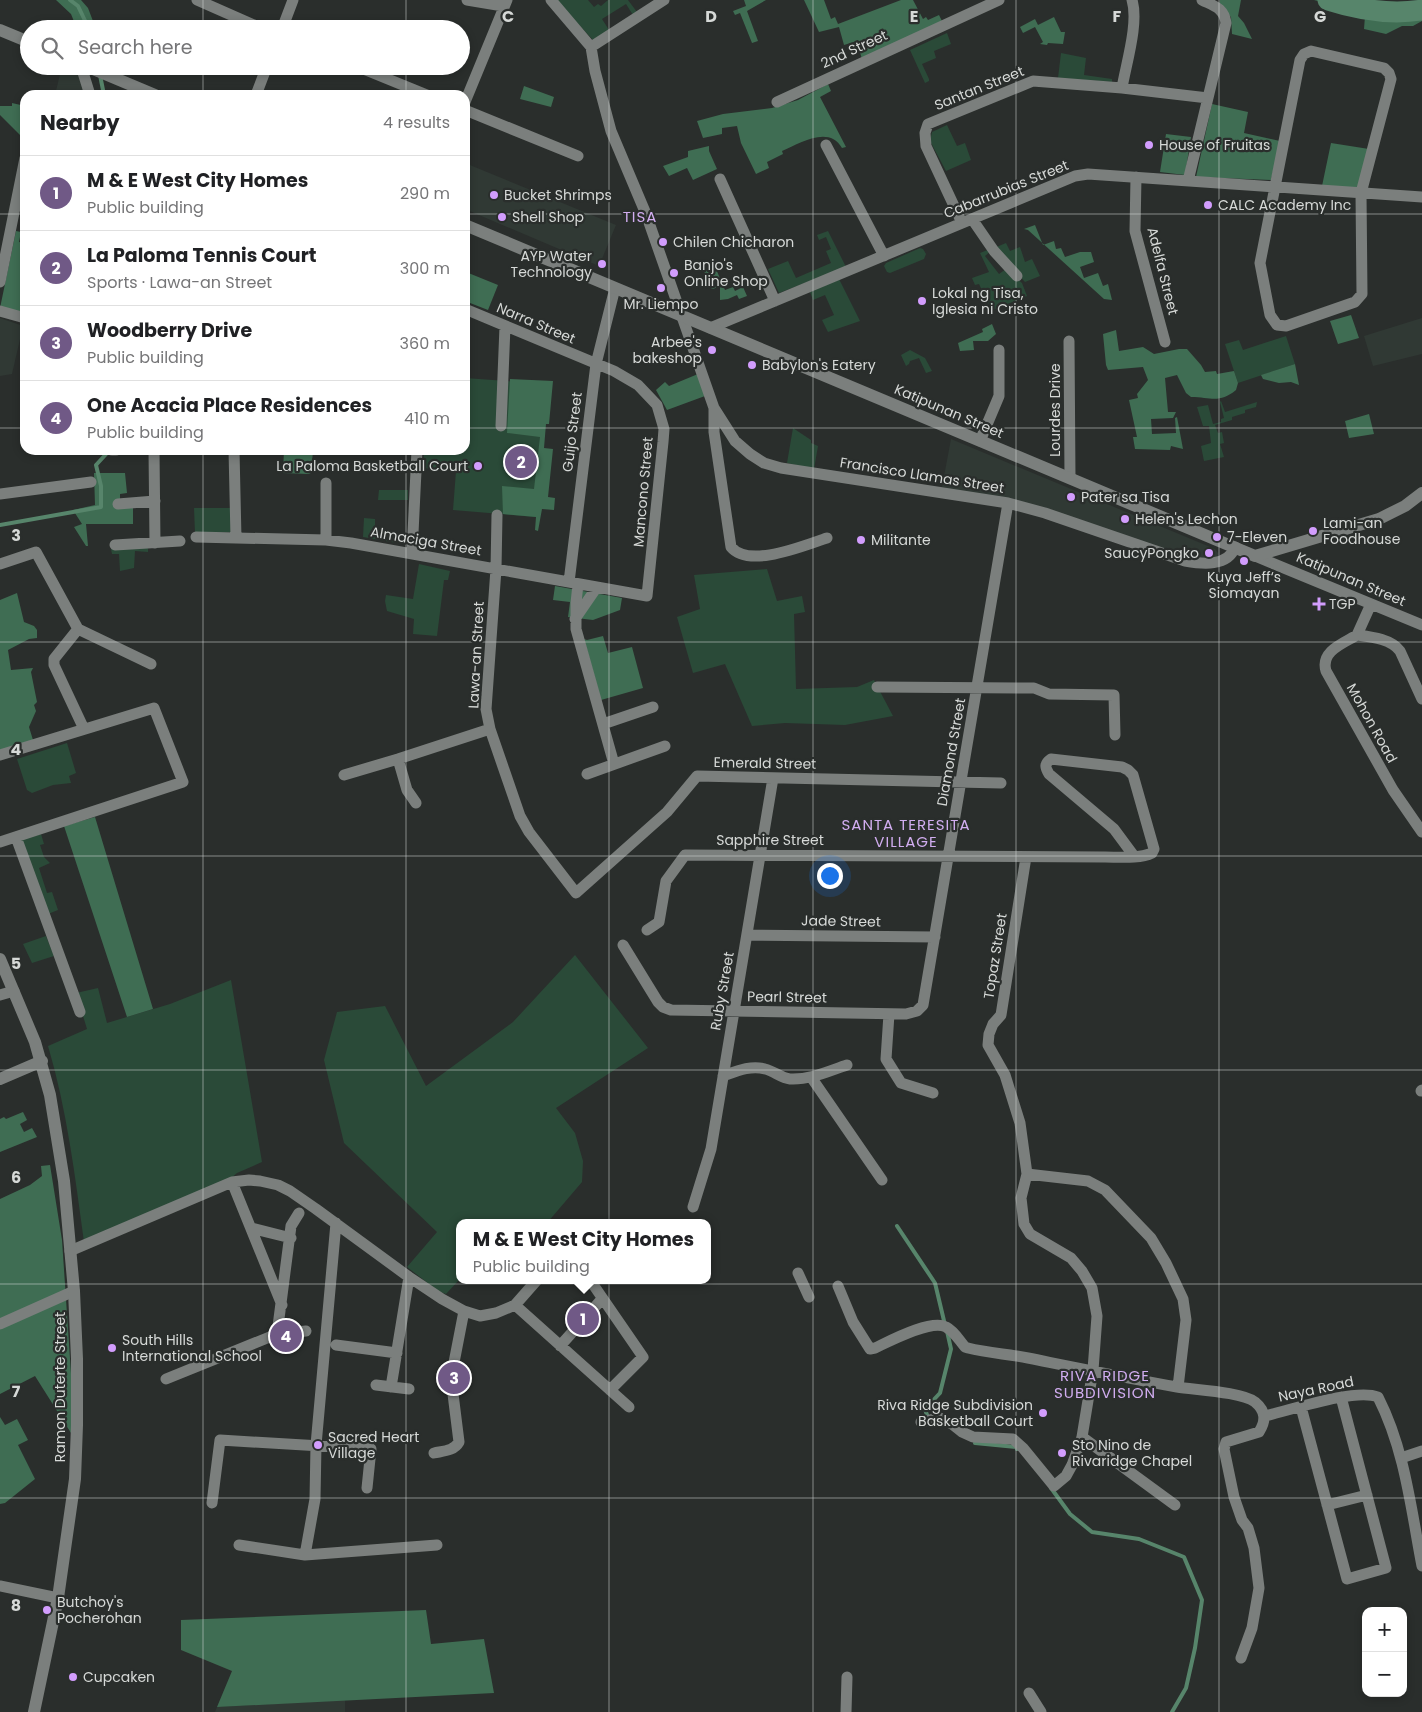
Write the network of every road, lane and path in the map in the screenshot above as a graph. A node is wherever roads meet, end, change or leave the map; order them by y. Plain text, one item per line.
1 (197, 0) edge
2 (293, 0) edge
3 (467, 0) edge
4 (551, 0) edge
5 (664, 0) edge
6 (998, 0) edge
7 (1132, 0) edge
8 (1202, 0) edge
9 (505, 3) edge
10 (243, 20) edge
11 (285, 20) edge
12 (0, 30) edge
13 (20, 38) edge
14 (591, 47) junction
15 (84, 75) edge
16 (107, 75) edge
17 (264, 75) edge
18 (378, 75) edge
19 (1122, 88) junction
20 (88, 90) edge
21 (142, 90) edge
22 (258, 90) edge
23 (415, 90) edge
24 (470, 90) edge
25 (1208, 98) junction
26 (777, 102) dead end
27 (470, 112) edge
28 (826, 145) dead end
29 (578, 156) dead end
30 (1136, 177) junction
31 (720, 179) dead end
32 (1188, 181) junction
33 (20, 183) edge
34 (1274, 187) junction
35 (1361, 193) junction
36 (1422, 197) edge
37 (967, 221) junction
38 (470, 227) edge
39 (884, 256) junction
40 (1017, 276) dead end
41 (0, 282) edge
42 (615, 288) junction
43 (775, 301) junction
44 (0, 311) edge
45 (470, 311) edge
46 (681, 315) junction
47 (20, 317) edge
48 (505, 326) junction
49 (710, 328) junction
50 (1069, 341) dead end
51 (1165, 342) dead end
52 (999, 350) dead end
53 (596, 364) junction
54 (714, 408) junction
55 (501, 426) dead end
56 (980, 441) junction
57 (154, 455) edge
58 (234, 455) edge
59 (417, 455) edge
60 (1070, 478) junction
61 (90, 482) dead end
62 (326, 483) dead end
63 (1422, 493) edge
64 (0, 494) edge
65 (155, 501) junction
66 (1008, 503) junction
67 (118, 504) dead end
68 (497, 515) dead end
69 (196, 537) dead end
70 (236, 538) junction
71 (827, 538) dead end
72 (326, 540) junction
73 (180, 541) dead end
74 (155, 542) junction
75 (115, 545) dead end
76 (1235, 547) junction
77 (412, 554) junction
78 (1255, 556) junction
79 (0, 564) edge
80 (496, 569) junction
81 (574, 583) junction
82 (597, 587) junction
83 (647, 596) joint
84 (1370, 604) junction
85 (575, 620) junction
86 (1422, 625) edge
87 (78, 629) junction
88 (1357, 635) junction
89 (151, 664) dead end
90 (877, 687) dead end
91 (977, 688) junction
92 (1422, 698) edge
93 (653, 707) dead end
94 (603, 724) junction
95 (84, 729) junction
96 (490, 729) junction
97 (1115, 734) dead end
98 (665, 746) dead end
99 (0, 756) edge
100 (398, 759) junction
101 (614, 764) junction
102 (587, 774) dead end
103 (344, 775) dead end
104 (773, 778) junction
105 (961, 782) junction
106 (1001, 784) dead end
107 (416, 803) dead end
108 (1422, 832) edge
109 (16, 837) junction
110 (0, 842) edge
111 (760, 855) junction
112 (948, 856) junction
113 (1134, 856) junction
114 (1026, 857) junction
115 (576, 893) joint
116 (647, 930) dead end
117 (747, 935) junction
118 (935, 937) junction
119 (622, 945) dead end
120 (0, 959) edge
121 (14, 991) junction
122 (0, 995) edge
123 (923, 1005) joint
124 (80, 1012) dead end
125 (734, 1012) junction
126 (889, 1014) junction
127 (42, 1061) junction
128 (847, 1066) dead end
129 (723, 1076) junction
130 (811, 1077) junction
131 (0, 1079) edge
132 (933, 1093) dead end
133 (1026, 1174) junction
134 (882, 1180) dead end
135 (232, 1182) junction
136 (693, 1207) dead end
137 (299, 1212) dead end
138 (336, 1223) junction
139 (251, 1228) junction
140 (290, 1238) junction
141 (70, 1251) junction
142 (798, 1273) dead end
143 (409, 1277) junction
144 (534, 1284) edge
145 (593, 1284) edge
146 (838, 1286) dead end
147 (74, 1291) junction
148 (809, 1296) dead end
149 (602, 1299) junction
150 (282, 1305) junction
151 (515, 1306) junction
152 (464, 1311) junction
153 (0, 1324) edge
154 (306, 1331) dead end
155 (277, 1334) junction
156 (336, 1345) dead end
157 (560, 1346) junction
158 (397, 1353) junction
159 (1093, 1370) junction
160 (166, 1378) dead end
161 (376, 1385) dead end
162 (391, 1387) junction
163 (1178, 1387) junction
164 (409, 1389) dead end
165 (610, 1390) junction
166 (1342, 1398) junction
167 (629, 1407) dead end
168 (1301, 1407) junction
169 (1265, 1416) junction
170 (924, 1421) dead end
171 (1082, 1438) junction
172 (316, 1445) junction
173 (1422, 1451) edge
174 (434, 1453) dead end
175 (1401, 1458) junction
176 (367, 1488) dead end
177 (1367, 1495) junction
178 (212, 1503) dead end
179 (1175, 1505) dead end
180 (1327, 1505) junction
181 (1417, 1509) edge
182 (437, 1544) dead end
183 (239, 1545) dead end
184 (305, 1555) junction
185 (1422, 1566) edge
186 (0, 1586) edge
187 (58, 1598) junction
188 (1241, 1658) dead end
189 (847, 1677) dead end
190 (1029, 1693) dead end
191 (34, 1712) edge
192 (846, 1712) edge
193 (1041, 1712) edge

1 - 10 street
2 - 11 street
3 - 9 street
4 - 14 street
5 - 14 street
6 - 26 street, 2nd Street
7 - 19 street
8 - 25 street
9 - 24 street
12 - 13 main road
14 - 46 street, Francisco Llamas Street
15 - 20 street
16 - 21 main road
17 - 22 street
18 - 23 street
19 - 25 street, Santan Street
19 - 37 street, Santan Street
25 - 32 street
27 - 29 street
28 - 39 street
30 - 32 street, Cabarrubias Street
30 - 37 street, Cabarrubias Street
30 - 51 street, Adelfa Street
31 - 43 street
32 - 34 street, Cabarrubias Street
33 - 41 street
34 - 35 street, Cabarrubias Street
34 - 35 street
34 - 35 street
35 - 36 street, Cabarrubias Street
37 - 39 street, Cabarrubias Street
37 - 40 street
38 - 42 main road, Katipunan Street
39 - 43 street, Cabarrubias Street
42 - 46 main road, Katipunan Street
42 - 53 street, Guijo Street
43 - 49 street, Cabarrubias Street
44 - 47 street
45 - 48 street, Narra Street
46 - 49 main road, Katipunan Street
46 - 54 street, Francisco Llamas Street
48 - 53 street, Narra Street
48 - 55 street
49 - 56 main road, Katipunan Street
50 - 60 street, Lourdes Drive
52 - 56 street
53 - 81 street, Guijo Street
53 - 83 street, Mancono Street
54 - 66 street, Francisco Llamas Street
54 - 71 street
56 - 60 main road, Katipunan Street
57 - 65 street
58 - 70 street
59 - 77 street
60 - 76 main road, Katipunan Street
61 - 64 street
62 - 72 street
63 - 78 main road
65 - 67 street
65 - 74 street
66 - 76 street, Francisco Llamas Street
66 - 91 street, Diamond Street
68 - 80 street, Lawa-an Street
69 - 70 street, Almaciga Street
70 - 72 street, Almaciga Street
72 - 77 street, Almaciga Street
73 - 74 street
74 - 75 street
76 - 78 main road, Katipunan Street
77 - 80 street, Almaciga Street
78 - 84 street, Katipunan Street
79 - 87 street
80 - 81 street, Almaciga Street
80 - 96 street, Lawa-an Street
81 - 82 street, Almaciga Street
81 - 85 street, Guijo Street
82 - 83 street, Almaciga Street
82 - 85 street
84 - 86 street, Katipunan Street
84 - 88 street
85 - 94 street, Guijo Street
87 - 89 street
87 - 95 street
88 - 92 street
88 - 108 street, Mohon Road
90 - 91 street
91 - 97 street
91 - 105 street, Diamond Street
93 - 94 street
94 - 101 street, Guijo Street
95 - 99 street
95 - 109 street
96 - 100 street
96 - 115 street, Lawa-an Street
98 - 101 street
100 - 103 street
100 - 107 street
101 - 102 street
104 - 105 street, Emerald Street
104 - 111 street, Ruby Street
104 - 115 street, Emerald Street
105 - 106 street, Emerald Street
105 - 112 street, Diamond Street
109 - 110 street
109 - 124 street
111 - 112 street, Sapphire Street
111 - 116 street, Sapphire Street
111 - 117 street, Ruby Street
112 - 114 street, Sapphire Street
112 - 118 street, Diamond Street
113 - 113 street, Sapphire Street
113 - 114 street, Sapphire Street
114 - 133 street, Topaz Street
117 - 118 street, Jade Street
117 - 125 street, Ruby Street
118 - 123 street, Diamond Street
119 - 125 street, Pearl Street
120 - 121 main road, Ramon Duterte Street
121 - 122 street
121 - 127 main road, Ramon Duterte Street
123 - 126 street, Pearl Street
125 - 126 street, Pearl Street
125 - 129 street, Ruby Street
126 - 132 street
127 - 131 main road
127 - 141 main road, Ramon Duterte Street
128 - 130 street
129 - 130 street
129 - 136 street, Ruby Street
130 - 134 street
133 - 159 street, Topaz Street
133 - 163 street
135 - 138 street
135 - 139 street
135 - 141 street
137 - 140 street
138 - 143 street
138 - 172 street
139 - 140 street
139 - 150 street
140 - 150 street
141 - 147 main road, Ramon Duterte Street
142 - 148 street
143 - 152 street
143 - 158 street
144 - 151 street
145 - 149 street
146 - 159 street
147 - 153 street
147 - 187 main road, Ramon Duterte Street
149 - 157 street
149 - 165 street
150 - 155 street
151 - 152 street
151 - 157 street
152 - 174 street
154 - 155 street
155 - 160 street
156 - 158 street
157 - 165 street
158 - 162 street
159 - 163 street
159 - 171 street, Topaz Street
161 - 162 street
162 - 164 street
163 - 169 street
165 - 167 street
166 - 168 street, Naya Road
166 - 175 street, Naya Road
166 - 177 street
168 - 169 street, Naya Road
168 - 180 street
169 - 188 street
170 - 171 street, Topaz Street
171 - 179 street
172 - 176 street
172 - 178 street
172 - 184 street
173 - 175 street
175 - 181 street, Naya Road
177 - 180 street
177 - 180 street
181 - 185 street, Naya Road
182 - 184 street
183 - 184 street
186 - 187 street
187 - 191 main road, Ramon Duterte Street
189 - 192 street
190 - 193 street

